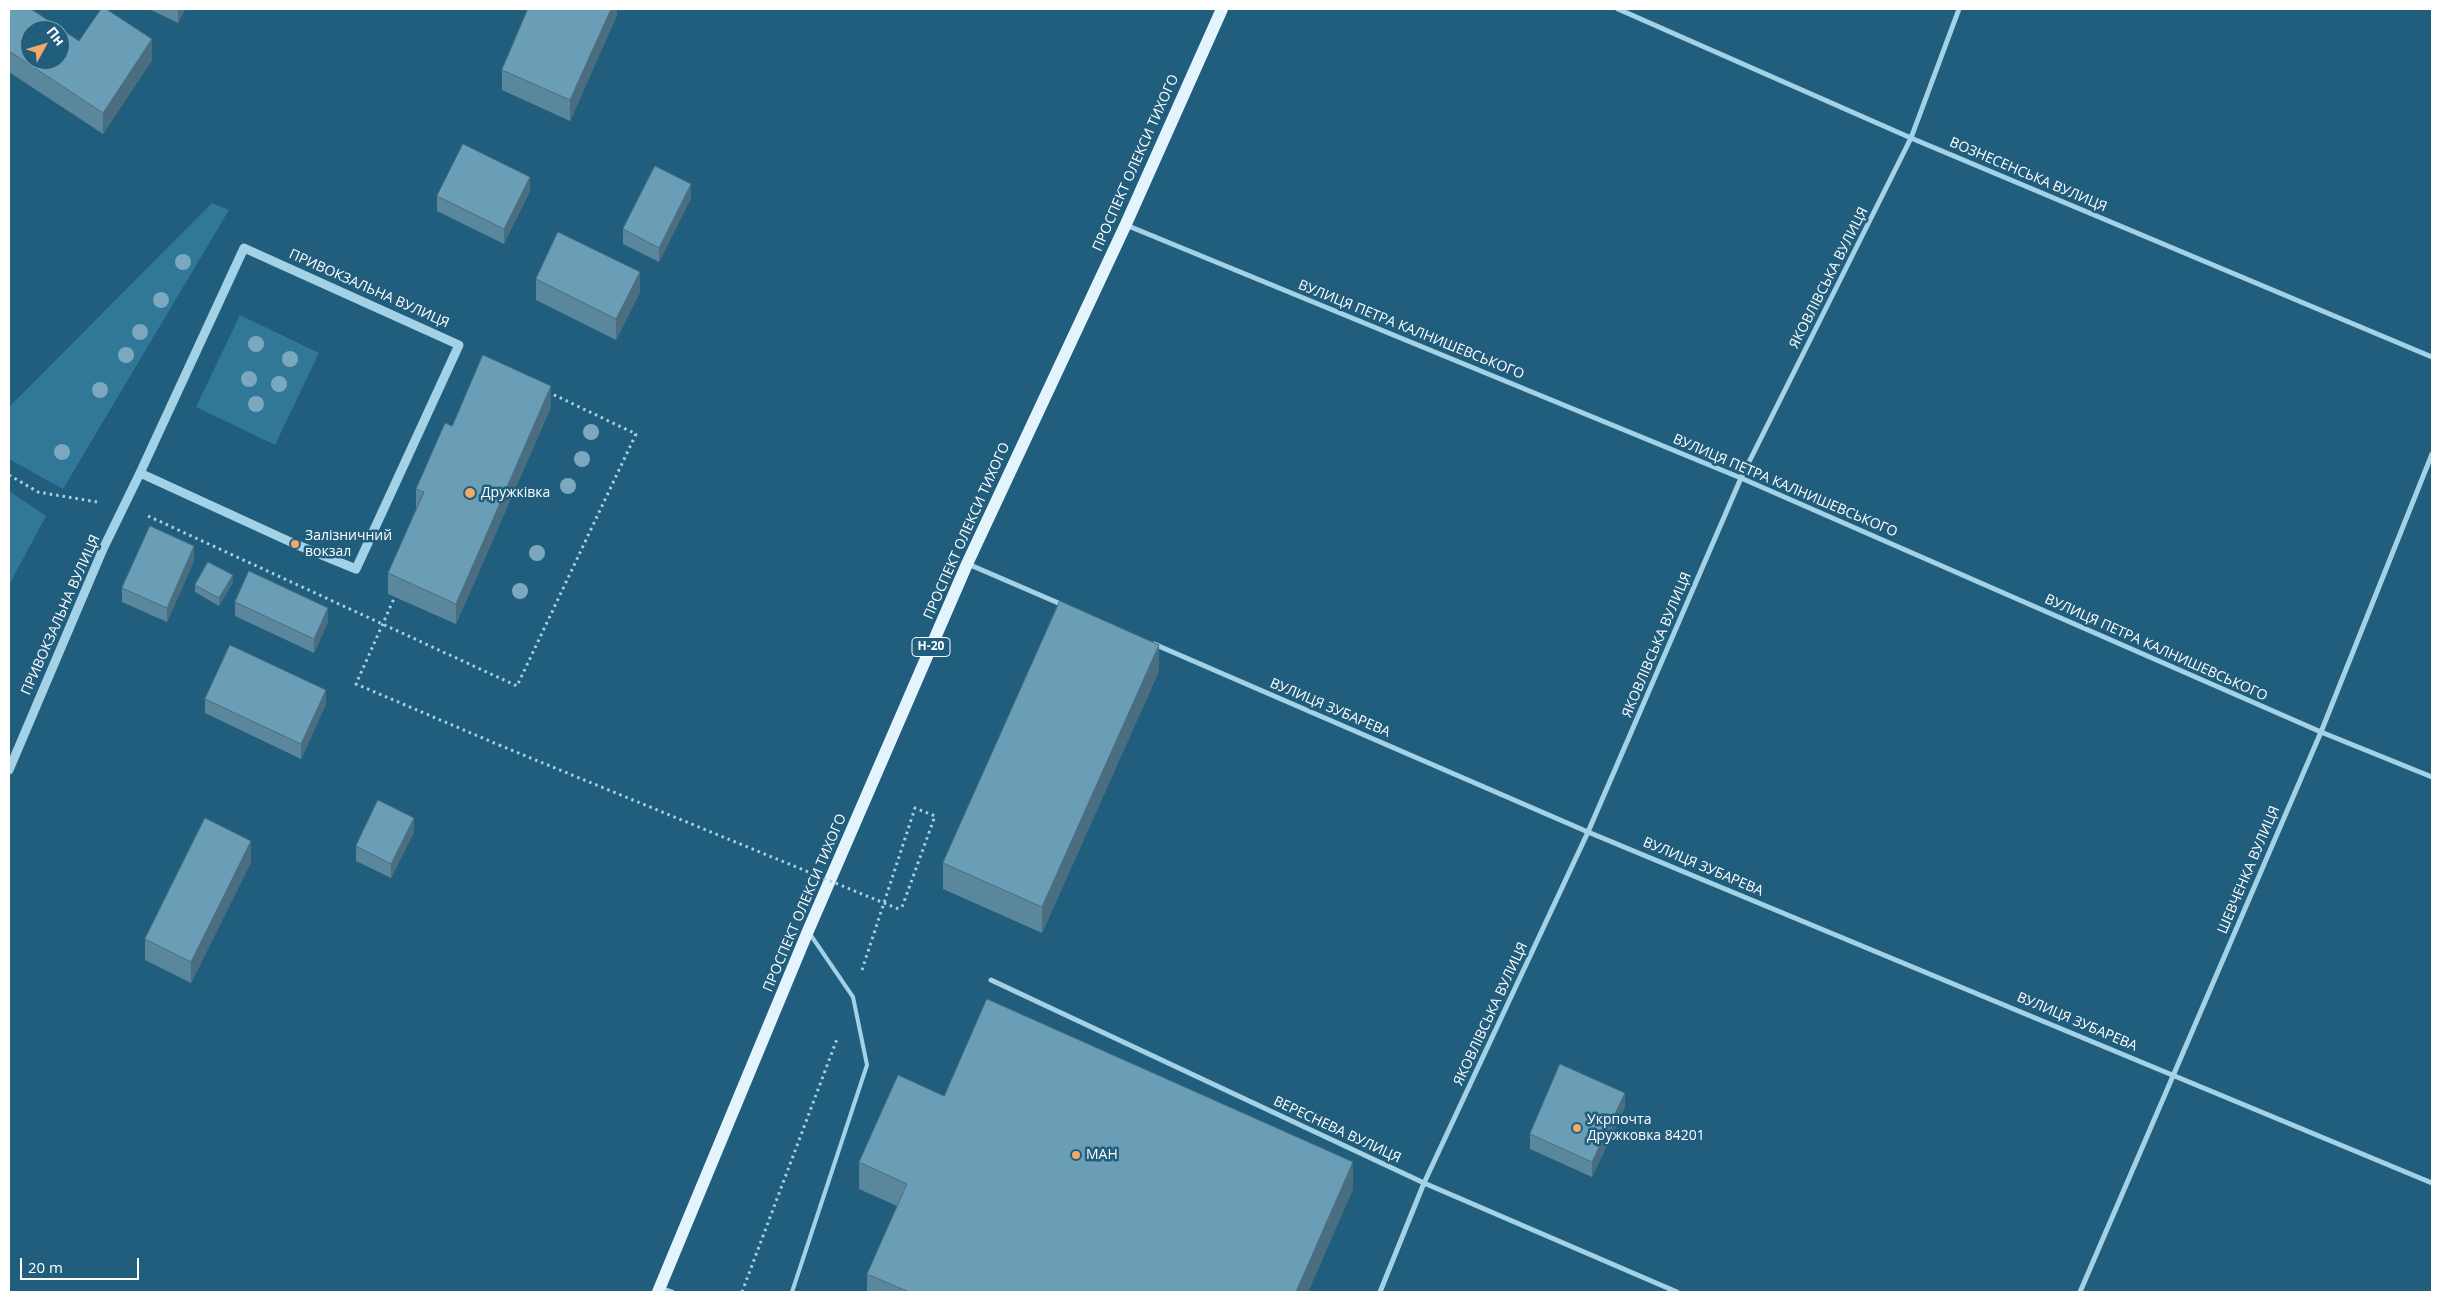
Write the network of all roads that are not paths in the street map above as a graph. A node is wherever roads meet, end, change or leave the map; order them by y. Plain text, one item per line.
1 (1222, 9) edge
2 (1618, 9) edge
3 (1959, 9) edge
4 (1912, 138) junction
5 (1126, 224) junction
6 (2432, 357) edge
7 (2432, 454) edge
8 (140, 473) junction
9 (1741, 478) junction
10 (967, 564) junction
11 (1068, 607) edge
12 (1150, 643) edge
13 (2321, 732) junction
14 (9, 770) edge
15 (2432, 777) edge
16 (1588, 832) junction
17 (808, 931) junction
18 (991, 980) dead end
19 (2173, 1074) junction
20 (1424, 1183) junction
21 (2432, 1183) edge
22 (663, 1291) edge
23 (792, 1292) edge
24 (1380, 1292) edge
25 (1676, 1292) edge
26 (2080, 1292) edge

1 - 5 main road, ПРОСПЕКТ ОЛЕКСИ ТИХОГО / Н-20
2 - 4 street, ВОЗНЕСЕНСЬКА ВУЛИЦЯ
3 - 4 street, ЯКОВЛІВСЬКА ВУЛИЦЯ
4 - 6 street, ВОЗНЕСЕНСЬКА ВУЛИЦЯ
4 - 9 street, ЯКОВЛІВСЬКА ВУЛИЦЯ
5 - 9 street, ВУЛИЦЯ ПЕТРА КАЛНИШЕВСЬКОГО
5 - 10 main road, ПРОСПЕКТ ОЛЕКСИ ТИХОГО / Н-20
7 - 13 street, ШЕВЧЕНКА ВУЛИЦЯ
8 - 8 street, ПРИВОКЗАЛЬНА ВУЛИЦЯ
8 - 14 street, ПРИВОКЗАЛЬНА ВУЛИЦЯ
9 - 13 street, ВУЛИЦЯ ПЕТРА КАЛНИШЕВСЬКОГО
9 - 16 street, ЯКОВЛІВСЬКА ВУЛИЦЯ
10 - 11 street
10 - 17 main road, ПРОСПЕКТ ОЛЕКСИ ТИХОГО / Н-20
12 - 16 street, ВУЛИЦЯ ЗУБАРЕВА
13 - 15 street, ВУЛИЦЯ ПЕТРА КАЛНИШЕВСЬКОГО
13 - 19 street, ШЕВЧЕНКА ВУЛИЦЯ
16 - 19 street, ВУЛИЦЯ ЗУБАРЕВА
16 - 20 street, ЯКОВЛІВСЬКА ВУЛИЦЯ
17 - 22 main road, ПРОСПЕКТ ОЛЕКСИ ТИХОГО / Н-20
17 - 23 lane
18 - 20 street, ВЕРЕСНЕВА ВУЛИЦЯ
19 - 21 street, ВУЛИЦЯ ЗУБАРЕВА
19 - 26 street, ШЕВЧЕНКА ВУЛИЦЯ
20 - 24 street, ЯКОВЛІВСЬКА ВУЛИЦЯ
20 - 25 street, ВЕРЕСНЕВА ВУЛИЦЯ

